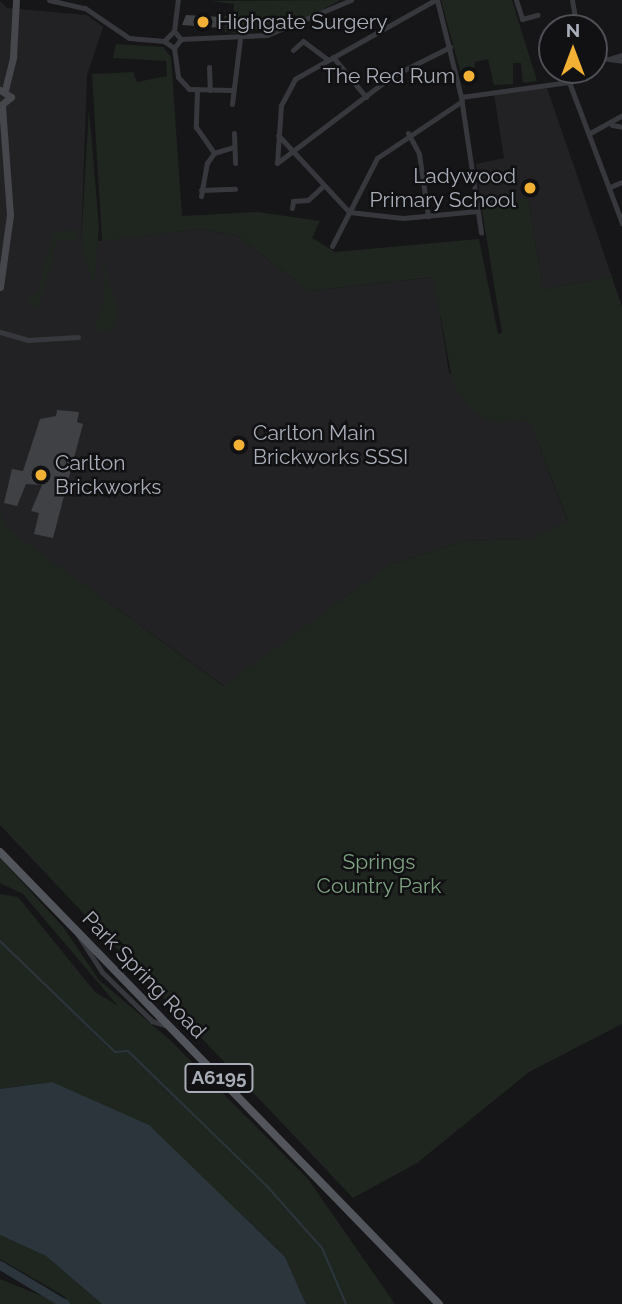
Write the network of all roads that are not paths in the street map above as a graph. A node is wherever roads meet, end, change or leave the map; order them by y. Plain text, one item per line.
1 (16, 0) edge
2 (49, 0) edge
3 (178, 0) edge
4 (351, 0) edge
5 (436, 0) edge
6 (516, 0) edge
7 (537, 15) dead end
8 (174, 32) junction
9 (181, 39) junction
10 (240, 39) junction
11 (164, 41) junction
12 (450, 47) junction
13 (174, 48) junction
14 (293, 50) dead end
15 (622, 55) edge
16 (330, 58) junction
17 (608, 58) edge
18 (612, 58) junction
19 (622, 61) edge
20 (209, 67) dead end
21 (556, 84) edge
22 (570, 84) edge
23 (3, 90) edge
24 (197, 90) junction
25 (209, 90) junction
26 (231, 90) junction
27 (366, 97) junction
28 (461, 99) junction
29 (232, 104) dead end
30 (1, 106) edge
31 (622, 115) edge
32 (612, 125) junction
33 (622, 127) edge
34 (408, 133) junction
35 (590, 133) junction
36 (234, 134) dead end
37 (278, 135) junction
38 (234, 147) junction
39 (214, 153) junction
40 (296, 154) junction
41 (235, 163) dead end
42 (622, 182) edge
43 (323, 186) junction
44 (610, 187) junction
45 (235, 189) dead end
46 (292, 208) dead end
47 (478, 211) junction
48 (349, 212) junction
49 (428, 216) junction
50 (622, 223) edge
51 (481, 233) dead end
52 (332, 246) dead end
53 (3, 268) edge
54 (0, 287) edge
55 (0, 332) edge
56 (78, 337) dead end
57 (0, 852) edge
58 (439, 1304) edge

1 - 23 street
2 - 11 street
3 - 8 street
4 - 10 street
5 - 12 street
5 - 16 street
6 - 7 street
8 - 9 street
8 - 11 street
9 - 10 street
9 - 13 street
10 - 26 street
11 - 13 street
12 - 27 street
12 - 28 street
13 - 24 street
14 - 16 street
15 - 18 street
16 - 27 street
16 - 37 street
17 - 18 street
18 - 19 street
20 - 25 street
21 - 28 street
22 - 35 street
23 - 30 street
24 - 25 street
24 - 39 street
25 - 26 street
26 - 29 street
27 - 40 street
28 - 34 street
28 - 47 street
30 - 53 street
31 - 32 street
32 - 33 street
32 - 35 street
34 - 48 street
34 - 49 street
35 - 44 street
36 - 38 street
37 - 40 street
37 - 40 street
38 - 39 street
38 - 41 street
39 - 45 street
40 - 43 street
42 - 44 street
43 - 46 street
43 - 48 street
44 - 50 street
47 - 49 street
47 - 51 street
48 - 49 street
48 - 52 street
53 - 54 street
55 - 56 street
57 - 58 main road, Park Spring Road / A6195

